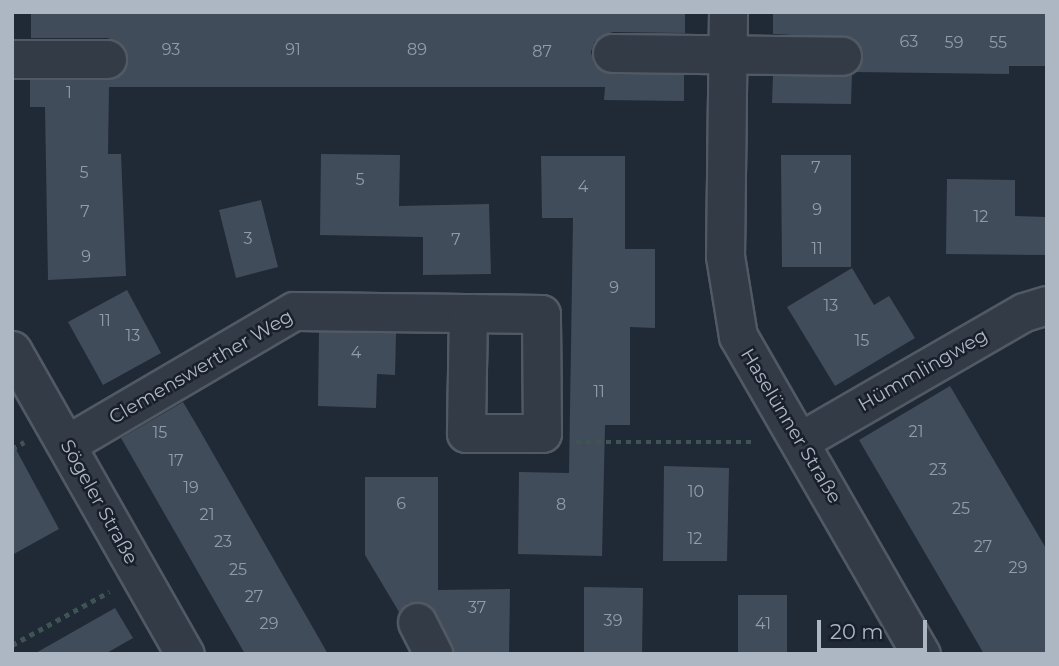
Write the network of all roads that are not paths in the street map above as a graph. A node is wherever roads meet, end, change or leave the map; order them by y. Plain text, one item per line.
1 (729, 12) edge
2 (612, 53) dead end
3 (728, 54) junction
4 (842, 56) dead end
5 (12, 59) edge
6 (107, 59) dead end
7 (1047, 305) edge
8 (468, 313) junction
9 (12, 350) edge
10 (802, 440) junction
11 (66, 444) junction
12 (175, 650) edge
13 (921, 654) edge

1 - 3 street, Haselünner Straße
2 - 3 street
3 - 4 street
3 - 10 street, Haselünner Straße
5 - 6 street
7 - 10 street, Hümmlingweg
8 - 8 street, Clemenswerther Weg
8 - 11 street, Clemenswerther Weg
9 - 11 street, Sögeler Straße
10 - 13 street, Haselünner Straße
11 - 12 street, Sögeler Straße

